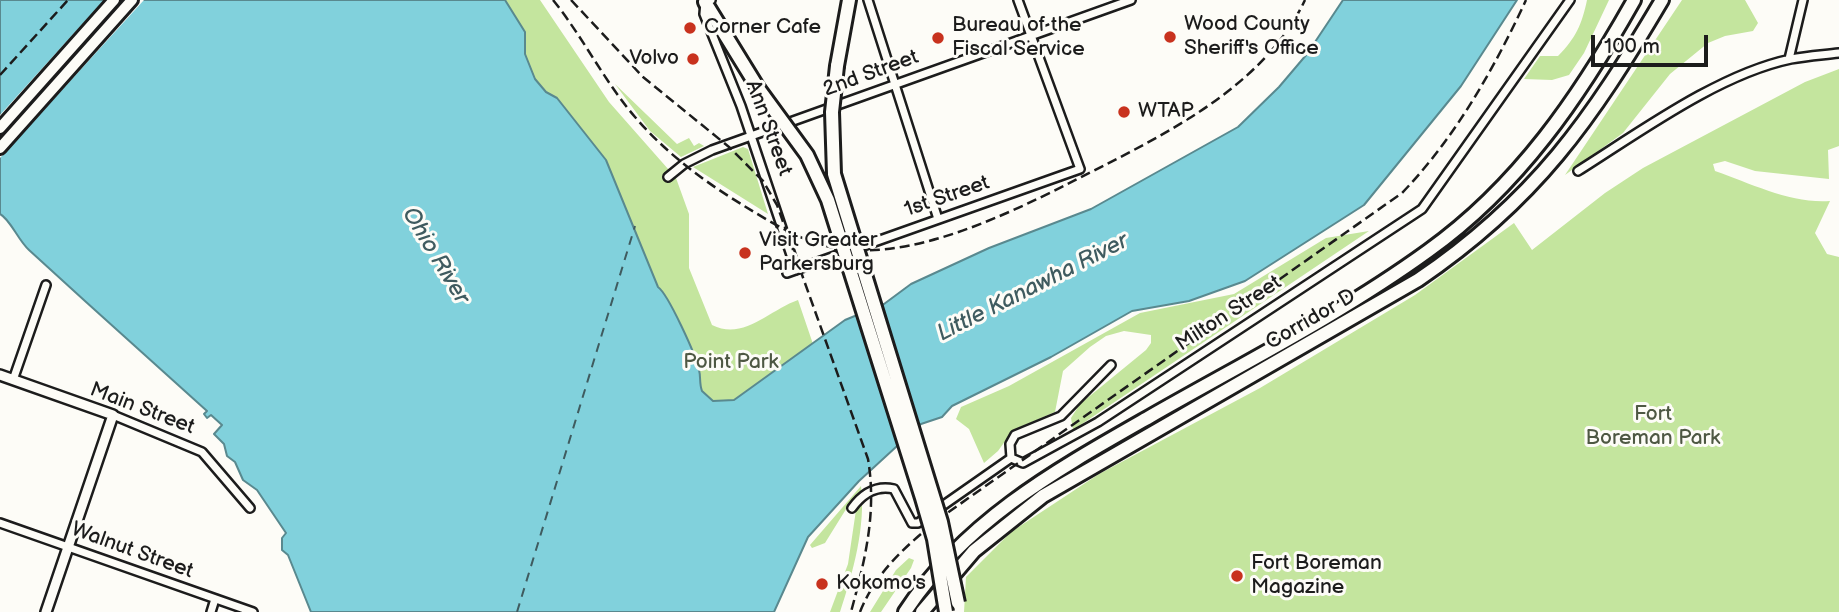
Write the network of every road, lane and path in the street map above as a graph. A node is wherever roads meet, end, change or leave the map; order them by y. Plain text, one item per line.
1 (114, 0) edge
2 (132, 0) edge
3 (849, 0) edge
4 (868, 0) edge
5 (1018, 0) edge
6 (1131, 0) edge
7 (1570, 0) edge
8 (1634, 0) edge
9 (1662, 0) edge
10 (1803, 0) edge
11 (706, 1) edge
12 (1031, 36) junction
13 (1839, 53) edge
14 (1790, 59) junction
15 (894, 85) junction
16 (0, 128) edge
17 (751, 136) junction
18 (0, 148) edge
19 (1578, 170) dead end
20 (668, 177) dead end
21 (937, 219) junction
22 (796, 270) junction
23 (787, 273) dead end
24 (46, 285) dead end
25 (1111, 365) dead end
26 (0, 375) edge
27 (13, 380) junction
28 (113, 415) junction
29 (1011, 458) junction
30 (250, 508) dead end
31 (852, 508) dead end
32 (0, 523) edge
33 (68, 547) junction
34 (215, 599) junction
35 (958, 608) edge
36 (46, 612) edge
37 (211, 612) edge
38 (253, 612) edge
39 (905, 612) edge
40 (922, 612) edge
41 (946, 612) edge

1 - 16 main road
2 - 18 main road
3 - 35 highway, bridge
4 - 15 street
5 - 12 street
6 - 12 street, 2nd Street
7 - 29 street, Milton Street
8 - 39 highway, Corridor D
9 - 40 highway, Corridor D
10 - 14 street
11 - 17 street, Ann Street
11 - 41 highway, bridge
12 - 15 street, 2nd Street
12 - 21 street, 1st Street
13 - 14 street
14 - 19 street
15 - 17 street, 2nd Street
15 - 21 street
17 - 20 street, 2nd Street
17 - 22 street, Ann Street
21 - 22 street, 1st Street
22 - 23 street, 1st Street
24 - 27 street
25 - 29 street
26 - 27 street, Main Street
27 - 28 street, Main Street
28 - 30 street, Main Street
28 - 33 street
29 - 31 street, Milton Street
32 - 33 street, Walnut Street
33 - 34 street, Walnut Street
33 - 36 street
34 - 37 street
34 - 38 street, Walnut Street

